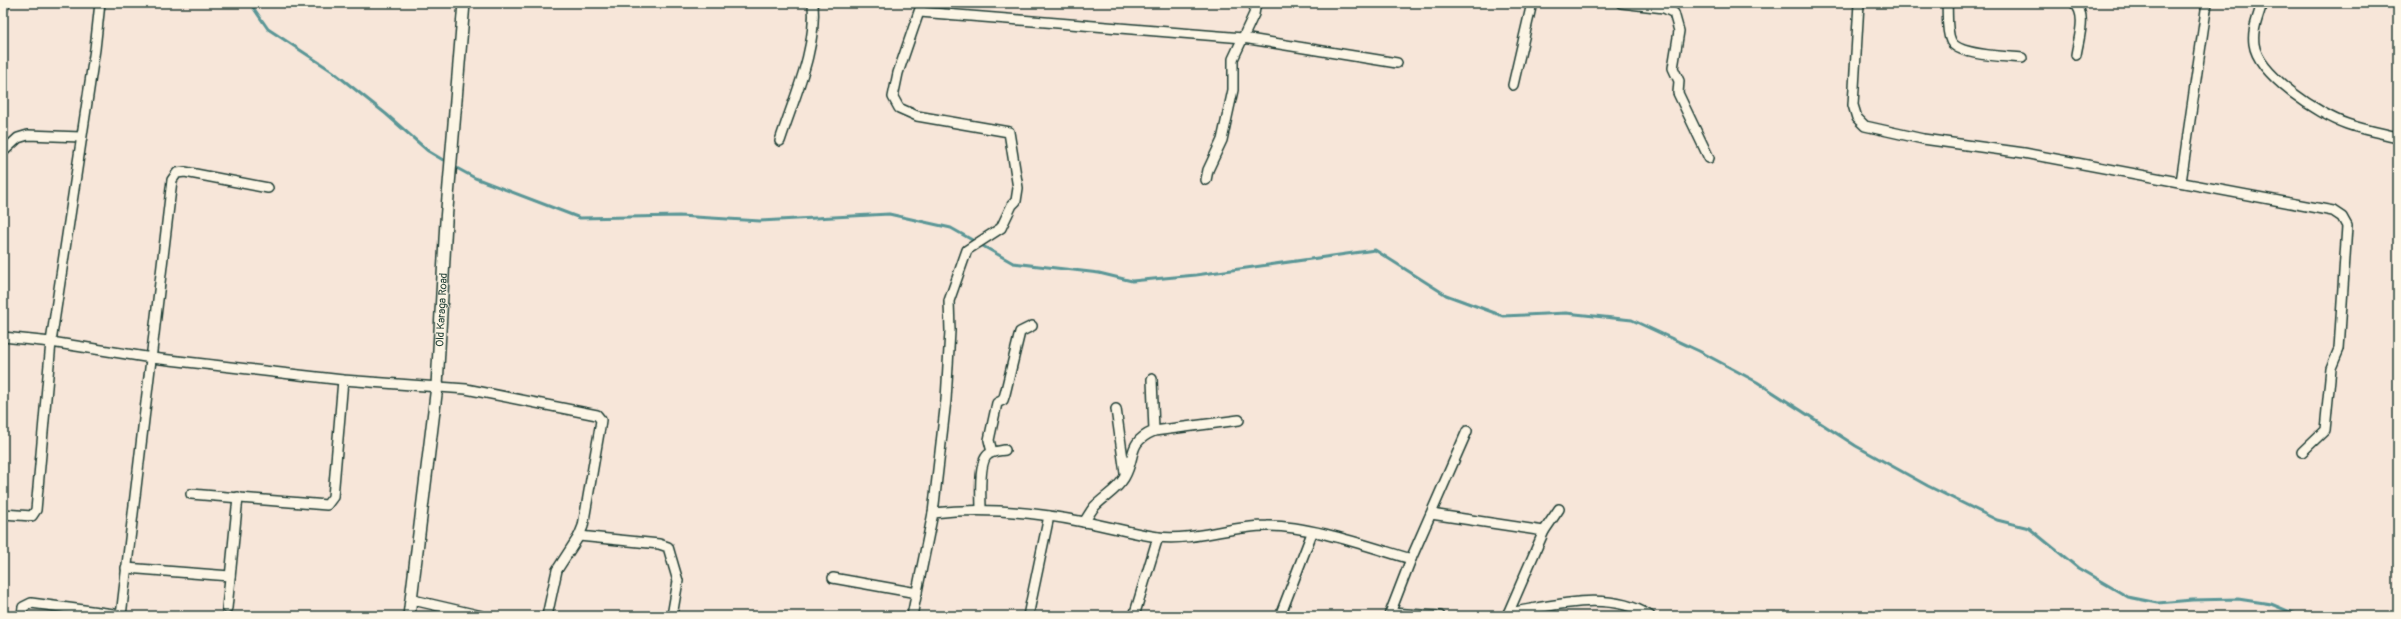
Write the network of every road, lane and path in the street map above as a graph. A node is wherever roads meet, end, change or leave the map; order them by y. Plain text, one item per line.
1 (4, 3) edge
2 (100, 3) edge
3 (464, 3) edge
4 (813, 3) edge
5 (1256, 3) edge
6 (1532, 3) edge
7 (1621, 3) edge
8 (1859, 3) edge
9 (1947, 3) edge
10 (2074, 3) edge
11 (2207, 3) edge
12 (2262, 3) edge
13 (921, 7) edge
14 (3, 8) edge
15 (1243, 38) junction
16 (2076, 55) dead end
17 (2022, 58) dead end
18 (1397, 63) dead end
19 (1513, 85) dead end
20 (81, 137) junction
21 (2398, 137) edge
22 (780, 141) dead end
23 (4, 150) dead end
24 (1709, 158) dead end
25 (1206, 180) dead end
26 (2181, 182) junction
27 (268, 188) dead end
28 (1032, 326) dead end
29 (3, 338) edge
30 (51, 342) junction
31 (152, 358) junction
32 (1152, 379) dead end
33 (343, 380) junction
34 (437, 386) junction
35 (1116, 409) dead end
36 (1239, 420) dead end
37 (1154, 431) junction
38 (1467, 431) dead end
39 (1005, 450) dead end
40 (992, 452) junction
41 (2302, 452) dead end
42 (1125, 476) junction
43 (191, 494) dead end
44 (238, 497) junction
45 (1559, 509) dead end
46 (981, 510) junction
47 (3, 514) edge
48 (933, 514) junction
49 (1431, 514) junction
50 (1049, 516) junction
51 (1084, 522) junction
52 (1544, 531) junction
53 (1312, 533) junction
54 (579, 536) junction
55 (1158, 537) junction
56 (1411, 559) junction
57 (126, 568) junction
58 (230, 576) junction
59 (833, 578) dead end
60 (916, 593) junction
61 (413, 600) junction
62 (227, 608) dead end
63 (121, 615) edge
64 (1389, 615) edge
65 (1508, 615) edge
66 (22, 616) edge
67 (409, 616) edge
68 (482, 616) edge
69 (548, 616) edge
70 (672, 616) edge
71 (912, 616) edge
72 (1028, 616) edge
73 (1134, 616) edge
74 (1280, 616) edge
75 (1440, 616) edge
76 (1650, 616) edge

1 - 14 street
2 - 20 street
3 - 34 street, Old Karaga Road
4 - 22 street
5 - 15 street
6 - 19 street
7 - 24 street
8 - 26 street
9 - 17 street
10 - 16 street
11 - 26 street
12 - 21 street
13 - 15 street
13 - 48 street
15 - 18 street
15 - 25 street
20 - 23 street
20 - 30 street
26 - 41 street
27 - 31 street
28 - 40 street
29 - 30 street
30 - 31 street
30 - 47 street
31 - 33 street
31 - 57 street
32 - 37 street
33 - 34 street
33 - 44 street
34 - 54 street
34 - 61 street, Old Karaga Road
35 - 42 street
36 - 37 street
37 - 42 street
38 - 49 street
39 - 40 street
40 - 46 street
42 - 51 street
43 - 44 street
44 - 58 street
45 - 52 street
46 - 48 street
46 - 50 street
48 - 60 street
49 - 52 street
49 - 56 street
50 - 51 street
50 - 72 street
51 - 55 street
52 - 65 street
53 - 55 street
53 - 56 street
53 - 74 street
54 - 69 street
54 - 70 street
55 - 73 street
56 - 64 street
57 - 58 street
57 - 63 street
58 - 62 street
59 - 60 street
60 - 71 street
61 - 67 street, Old Karaga Road
61 - 68 street
63 - 66 street
64 - 75 street
65 - 76 street

